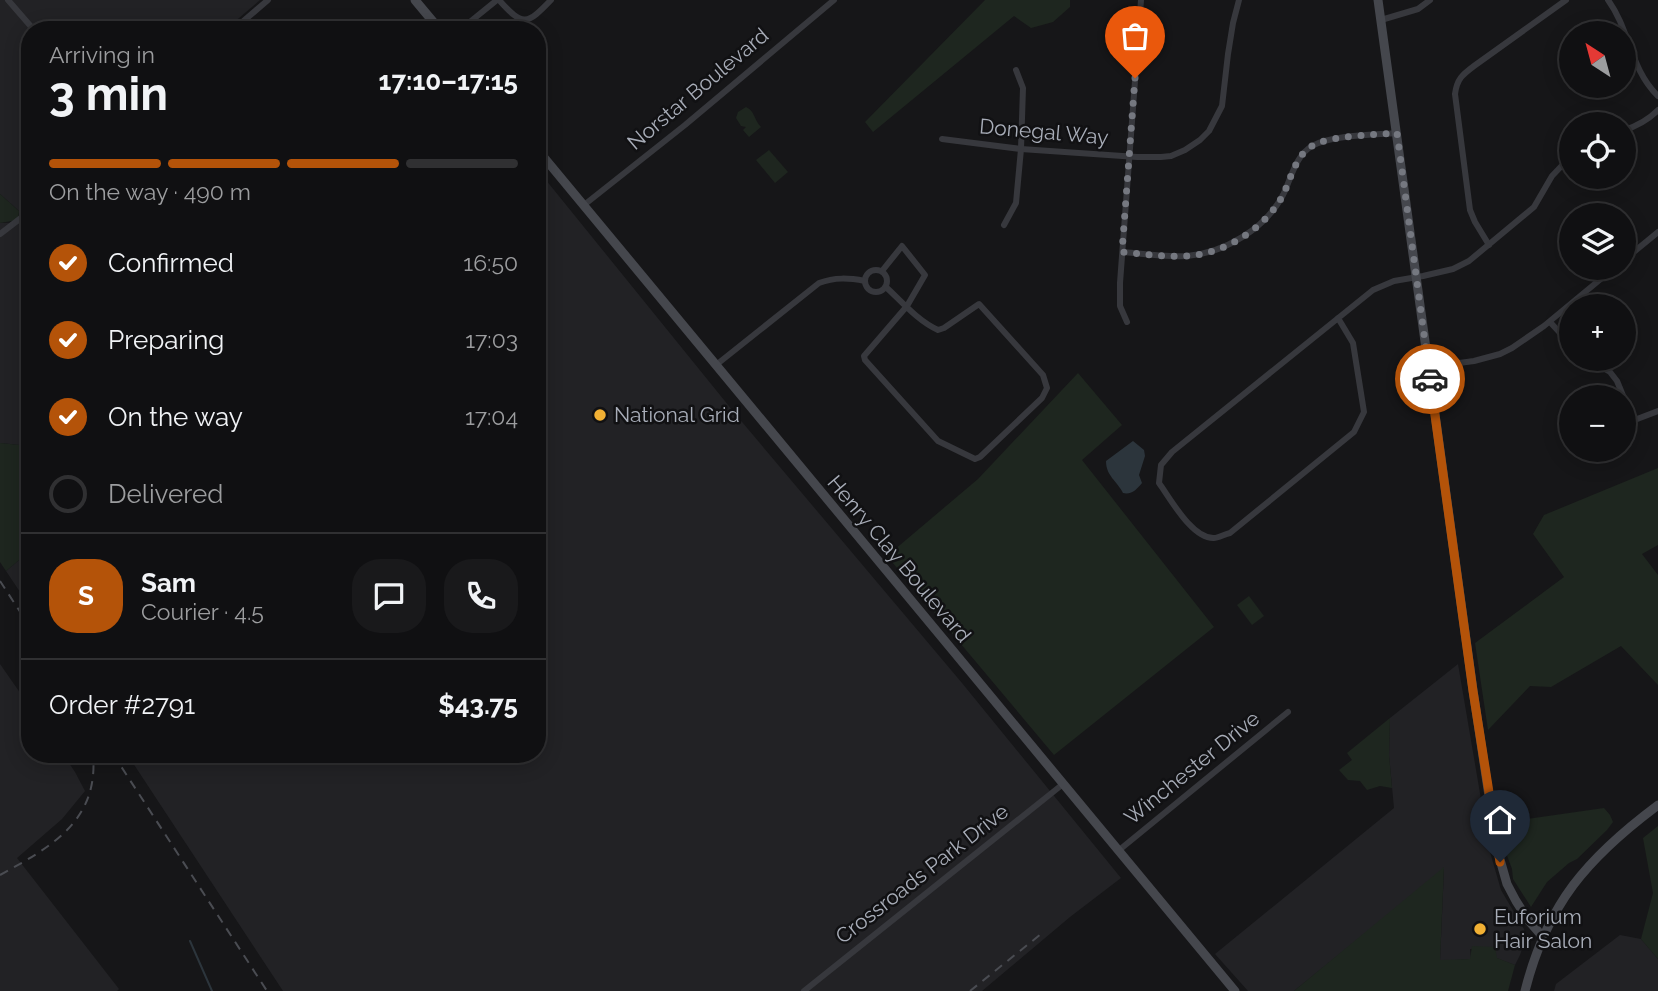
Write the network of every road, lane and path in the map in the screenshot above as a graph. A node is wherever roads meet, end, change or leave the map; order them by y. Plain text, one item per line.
1 (8, 0) edge
2 (268, 0) edge
3 (415, 0) edge
4 (498, 0) edge
5 (551, 0) edge
6 (834, 0) edge
7 (1141, 0) edge
8 (1240, 0) edge
9 (1378, 0) edge
10 (1430, 0) edge
11 (1566, 0) edge
12 (1608, 0) edge
13 (1381, 20) junction
14 (26, 21) edge
15 (244, 21) edge
16 (432, 21) edge
17 (471, 21) edge
18 (1016, 70) dead end
19 (1658, 96) edge
20 (1658, 110) edge
21 (1636, 125) edge
22 (1397, 133) junction
23 (942, 139) dead end
24 (1020, 149) junction
25 (1129, 157) junction
26 (546, 160) edge
27 (1559, 169) edge
28 (584, 205) junction
29 (21, 218) edge
30 (1004, 225) dead end
31 (1658, 232) edge
32 (0, 234) edge
33 (1489, 244) junction
34 (1636, 250) edge
35 (1122, 252) junction
36 (882, 271) junction
37 (1416, 278) junction
38 (1600, 280) edge
39 (865, 281) junction
40 (886, 287) junction
41 (907, 306) junction
42 (1338, 318) junction
43 (1127, 322) dead end
44 (1550, 322) junction
45 (1559, 332) edge
46 (716, 365) junction
47 (1429, 367) junction
48 (1608, 371) edge
49 (1619, 385) edge
50 (1658, 411) edge
51 (1636, 419) edge
52 (1288, 712) dead end
53 (1063, 784) junction
54 (1658, 805) edge
55 (1118, 851) junction
56 (1543, 937) junction
57 (804, 991) edge
58 (1235, 991) edge
59 (1525, 991) edge

1 - 14 street
2 - 15 street
3 - 16 main road
4 - 5 street
4 - 17 street
6 - 28 street, Norstar Boulevard
7 - 25 street
8 - 25 street, Donegal Way
9 - 13 main road
10 - 13 street
11 - 33 street
12 - 19 street
13 - 22 main road
18 - 24 street
20 - 21 street
22 - 35 street
22 - 37 main road
23 - 24 street, Donegal Way
24 - 25 street, Donegal Way
24 - 30 street
25 - 35 street
26 - 28 main road, Henry Clay Boulevard
27 - 33 street
28 - 46 main road, Henry Clay Boulevard
29 - 32 street
31 - 34 street
33 - 37 street
35 - 43 street
36 - 39 street
36 - 40 street
36 - 41 street
37 - 42 street
37 - 47 main road
38 - 44 street
39 - 40 street
39 - 46 street
40 - 41 street
41 - 41 street
42 - 42 street
44 - 45 street
44 - 47 street
46 - 53 main road, Henry Clay Boulevard
47 - 56 main road
48 - 49 street
50 - 51 street
52 - 55 street, Winchester Drive
53 - 55 main road, Henry Clay Boulevard
53 - 57 street, Crossroads Park Drive
54 - 56 main road
55 - 58 main road, Henry Clay Boulevard
56 - 59 main road

